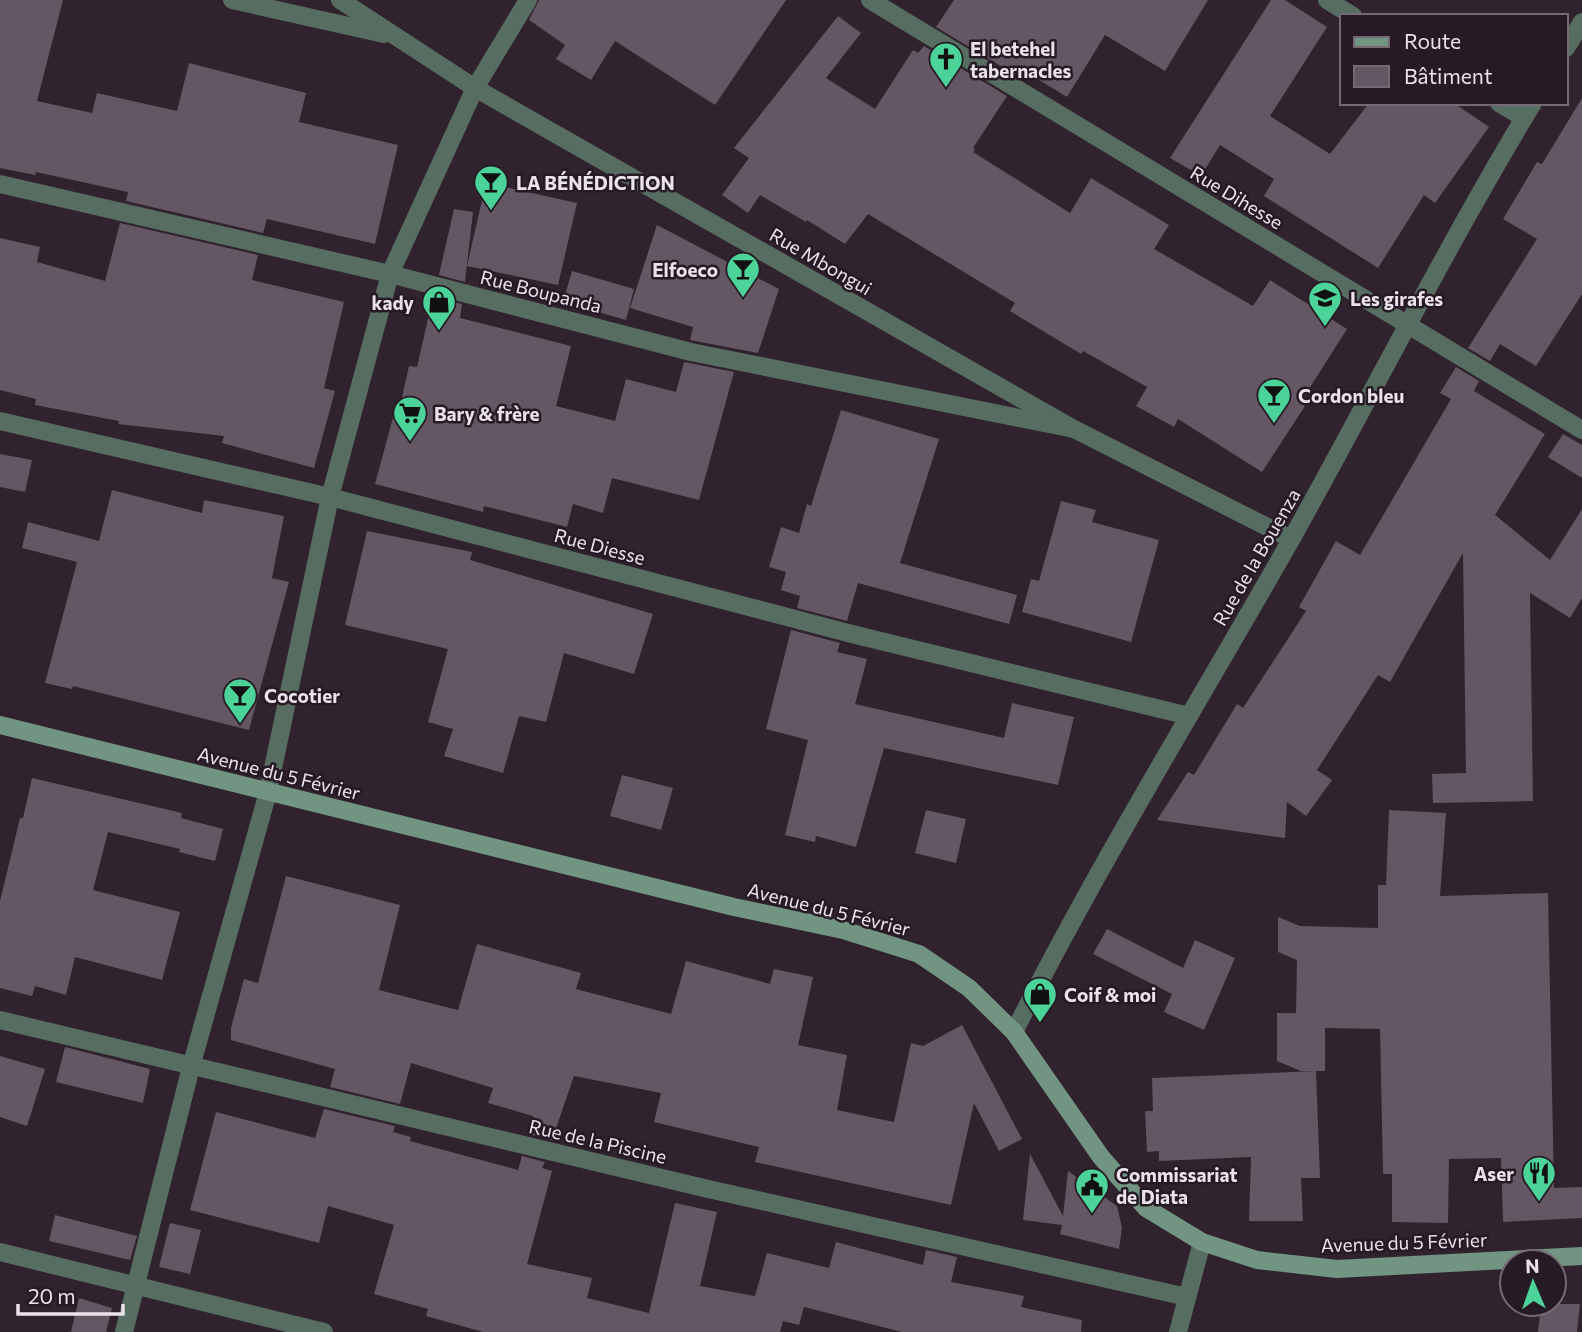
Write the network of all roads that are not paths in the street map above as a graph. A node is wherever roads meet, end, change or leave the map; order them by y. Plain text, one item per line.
1 (232, 0) edge
2 (340, 0) edge
3 (528, 0) edge
4 (870, 0) edge
5 (1327, 0) edge
6 (1350, 14) edge
7 (1582, 22) edge
8 (398, 37) junction
9 (1568, 45) edge
10 (475, 88) junction
11 (1506, 105) edge
12 (1529, 111) edge
13 (0, 184) edge
14 (390, 274) junction
15 (1407, 324) junction
16 (0, 421) edge
17 (1074, 429) junction
18 (1582, 430) edge
19 (330, 497) junction
20 (1291, 539) junction
21 (1189, 716) junction
22 (0, 724) edge
23 (268, 792) junction
24 (0, 1020) edge
25 (1014, 1032) junction
26 (191, 1067) junction
27 (1202, 1242) junction
28 (0, 1252) edge
29 (1582, 1256) edge
30 (136, 1287) junction
31 (1187, 1297) junction
32 (124, 1332) edge
33 (324, 1332) edge
34 (1178, 1332) edge

1 - 8 street
2 - 8 street, Rue Mbongui
3 - 10 street
4 - 15 street, Rue Dihesse
5 - 6 street
7 - 9 street
8 - 10 street, Rue Mbongui
10 - 14 street
10 - 17 street, Rue Mbongui
11 - 12 street
12 - 15 street, Rue de la Bouenza
13 - 14 street, Rue Boupanda
14 - 17 street, Rue Boupanda
14 - 19 street
15 - 18 street, Rue Dihesse
15 - 20 street, Rue de la Bouenza
16 - 19 street, Rue Diesse
17 - 20 street, Rue Mbongui
19 - 21 street, Rue Diesse
19 - 23 street
20 - 21 street, Rue de la Bouenza
21 - 25 street, Rue de la Bouenza
22 - 23 street, Avenue du 5 Février
23 - 25 street, Avenue du 5 Février
23 - 26 street
24 - 26 street, Rue de la Piscine
25 - 27 street, Avenue du 5 Février
26 - 30 street
26 - 31 street, Rue de la Piscine
27 - 29 street, Avenue du 5 Février
27 - 31 street
28 - 30 street
30 - 32 street
30 - 33 street
31 - 34 street

